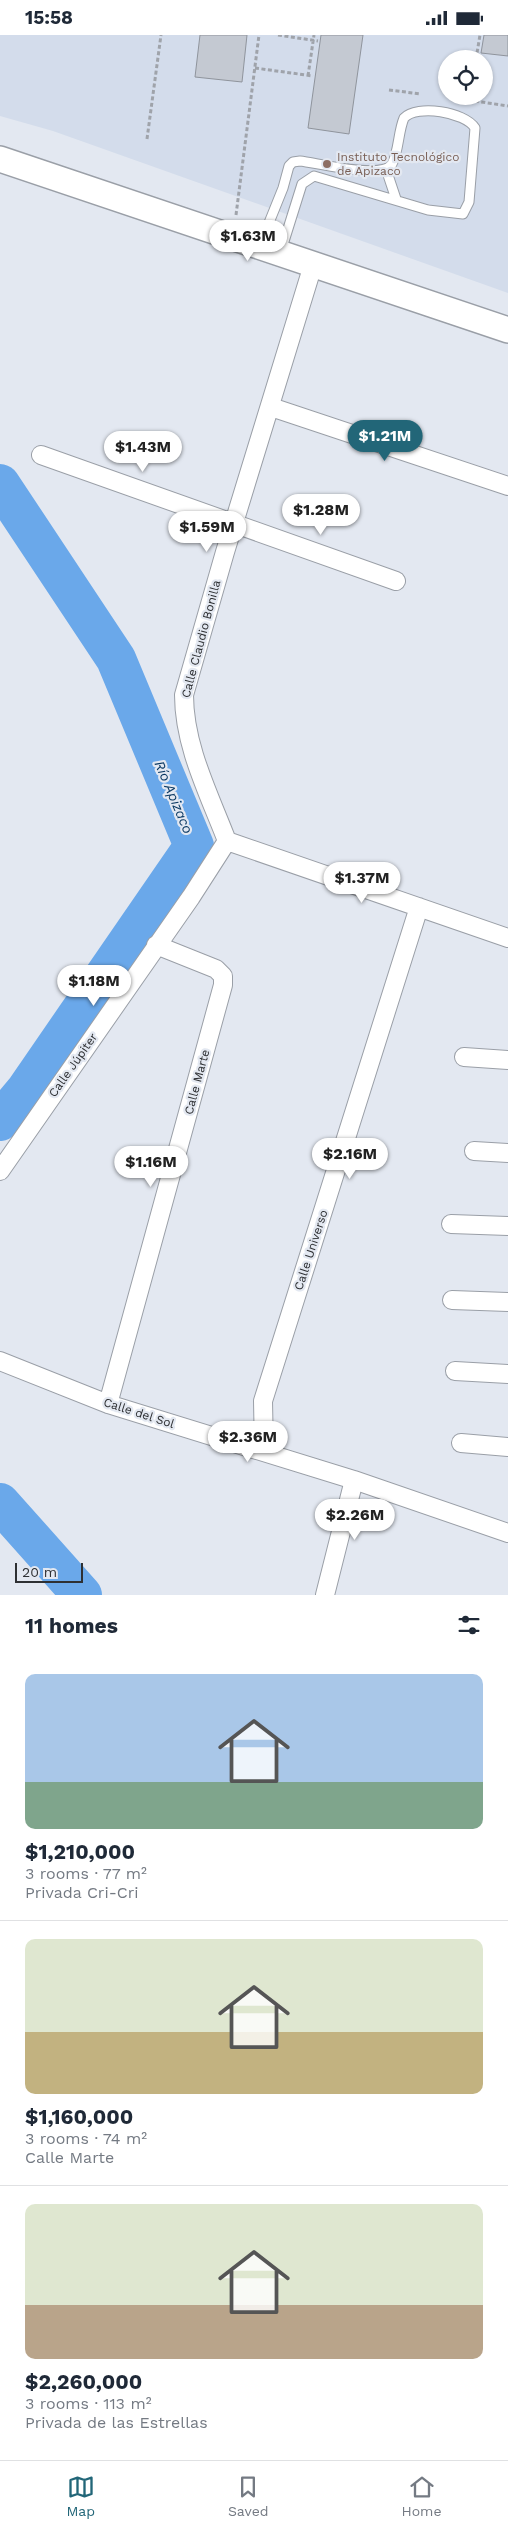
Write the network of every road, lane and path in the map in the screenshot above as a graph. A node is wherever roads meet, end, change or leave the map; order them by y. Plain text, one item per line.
1 (161, 35) edge
2 (259, 35) edge
3 (278, 35) edge
4 (314, 35) edge
5 (480, 35) edge
6 (313, 40) junction
7 (318, 41) dead end
8 (478, 50) edge
9 (255, 68) junction
10 (308, 76) junction
11 (313, 76) dead end
12 (147, 139) dead end
13 (0, 159) edge
14 (386, 169) junction
15 (396, 199) junction
16 (232, 235) junction
17 (270, 248) junction
18 (314, 265) junction
19 (508, 330) edge
20 (271, 407) junction
21 (41, 455) dead end
22 (508, 486) edge
23 (234, 522) junction
24 (396, 581) dead end
25 (227, 841) junction
26 (419, 907) junction
27 (508, 937) edge
28 (156, 945) junction
29 (464, 1057) dead end
30 (508, 1060) edge
31 (474, 1151) dead end
32 (508, 1153) edge
33 (0, 1171) edge
34 (451, 1224) dead end
35 (508, 1226) edge
36 (452, 1300) dead end
37 (508, 1302) edge
38 (0, 1361) edge
39 (455, 1371) dead end
40 (508, 1375) edge
41 (108, 1404) junction
42 (461, 1443) dead end
43 (508, 1447) edge
44 (264, 1451) junction
45 (354, 1480) junction
46 (508, 1533) edge
47 (325, 1595) edge

1 - 12 path
2 - 9 path
3 - 6 path
4 - 6 path
5 - 8 path
6 - 7 path
6 - 10 path
9 - 10 path
9 - 16 path
10 - 11 path
13 - 16 main road
14 - 15 lane
14 - 15 lane
14 - 17 lane
15 - 17 lane
16 - 17 main road
17 - 18 main road
18 - 19 main road
18 - 20 street, Calle Claudio Bonilla
20 - 22 street
20 - 23 street, Calle Claudio Bonilla
21 - 23 street
23 - 24 street
23 - 25 street, Calle Claudio Bonilla
25 - 26 street
25 - 28 street, Calle Júpiter
26 - 27 street
26 - 44 street, Calle Universo
28 - 33 street, Calle Júpiter
28 - 41 street, Calle Marte
29 - 30 street
31 - 32 street
34 - 35 street
36 - 37 street
38 - 41 street, Calle del Sol
39 - 40 street
41 - 44 street, Calle del Sol
42 - 43 street
44 - 45 street, Calle del Sol
45 - 46 street, Calle del Sol
45 - 47 street

